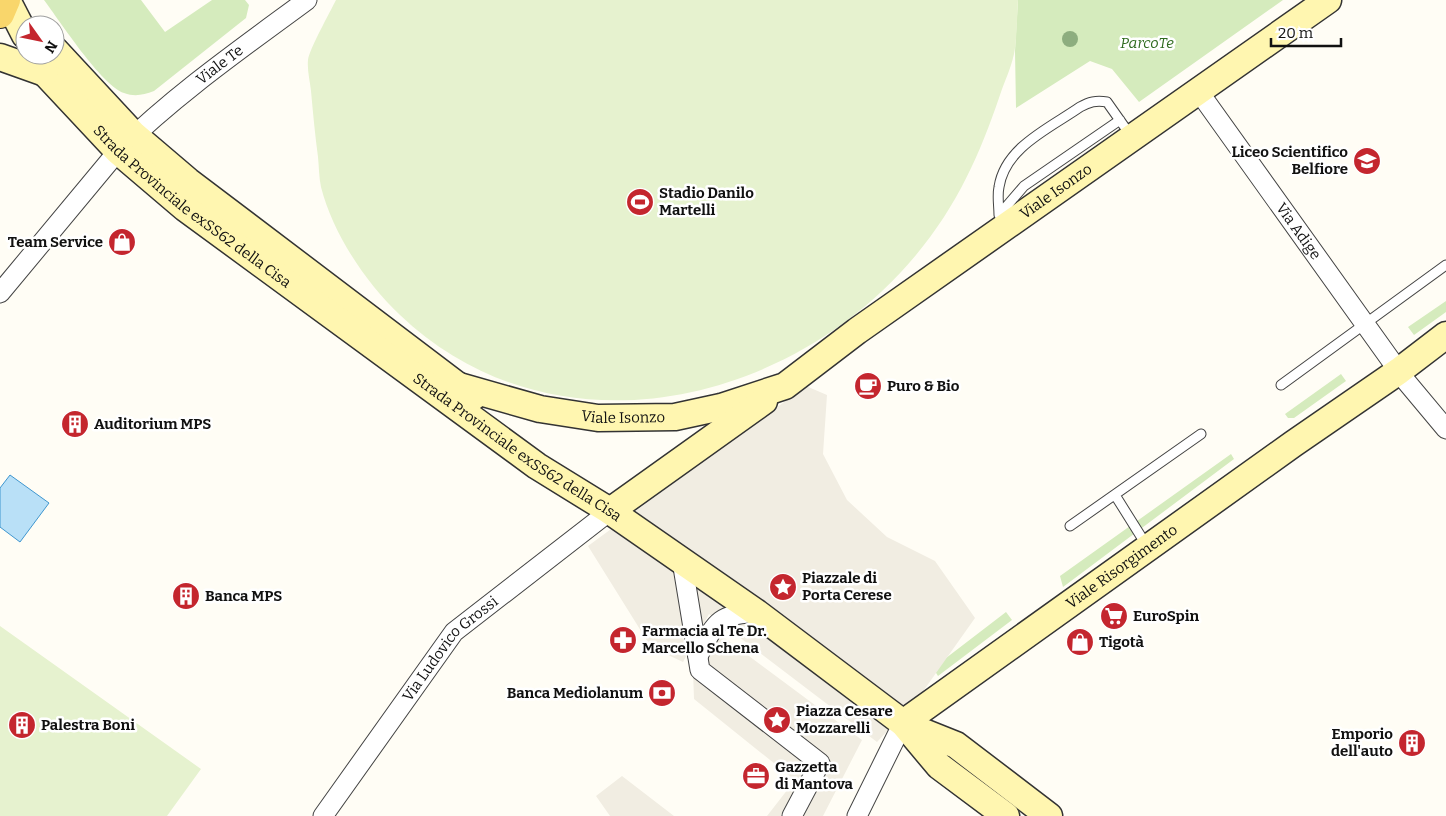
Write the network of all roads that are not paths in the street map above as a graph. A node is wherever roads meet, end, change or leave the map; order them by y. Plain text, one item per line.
1 (7, 0) edge
2 (307, 0) edge
3 (1328, 0) edge
4 (0, 14) edge
5 (21, 15) edge
6 (15, 16) edge
7 (0, 57) edge
8 (15, 58) edge
9 (51, 65) edge
10 (1199, 92) junction
11 (1126, 129) junction
12 (126, 143) junction
13 (996, 226) junction
14 (1446, 266) edge
15 (0, 293) edge
16 (1364, 323) junction
17 (1446, 335) edge
18 (1446, 342) edge
19 (1400, 373) junction
20 (1281, 384) dead end
21 (459, 386) junction
22 (785, 386) junction
23 (1446, 429) edge
24 (1201, 434) dead end
25 (1115, 495) junction
26 (610, 511) junction
27 (1070, 526) dead end
28 (1148, 548) junction
29 (682, 561) junction
30 (757, 613) junction
31 (698, 656) junction
32 (904, 723) junction
33 (323, 816) edge
34 (792, 816) edge
35 (857, 816) edge
36 (1006, 816) edge
37 (1049, 816) edge

1 - 4 main road
1 - 5 main road
1 - 6 main road
2 - 12 street, Viale Te
3 - 10 main road, Viale Isonzo
7 - 8 main road
9 - 12 main road, Strada Provinciale exSS62 della Cisa
10 - 11 main road, Viale Isonzo
10 - 16 street, Via Adige
11 - 13 main road, Viale Isonzo
11 - 13 lane
12 - 15 street, Viale Te
12 - 21 main road, Strada Provinciale exSS62 della Cisa
12 - 26 main road, Strada Provinciale exSS62 della Cisa
13 - 22 main road, Viale Isonzo
14 - 16 lane
16 - 19 street, Via Adige
16 - 20 lane
17 - 19 main road, Viale Risorgimento
18 - 19 main road, Viale Risorgimento
19 - 23 street, Via Adige
19 - 28 main road, Viale Risorgimento
21 - 22 main road, Viale Isonzo
21 - 26 main road, Strada Provinciale exSS62 della Cisa
22 - 26 main road, Viale Isonzo
24 - 25 lane
25 - 27 lane
25 - 28 lane
26 - 29 main road
26 - 33 street, Via Ludovico Grossi
28 - 32 main road, Viale Risorgimento
29 - 30 main road
29 - 31 street
30 - 31 street
30 - 32 main road
31 - 34 street
32 - 35 street
32 - 36 main road
32 - 37 main road

